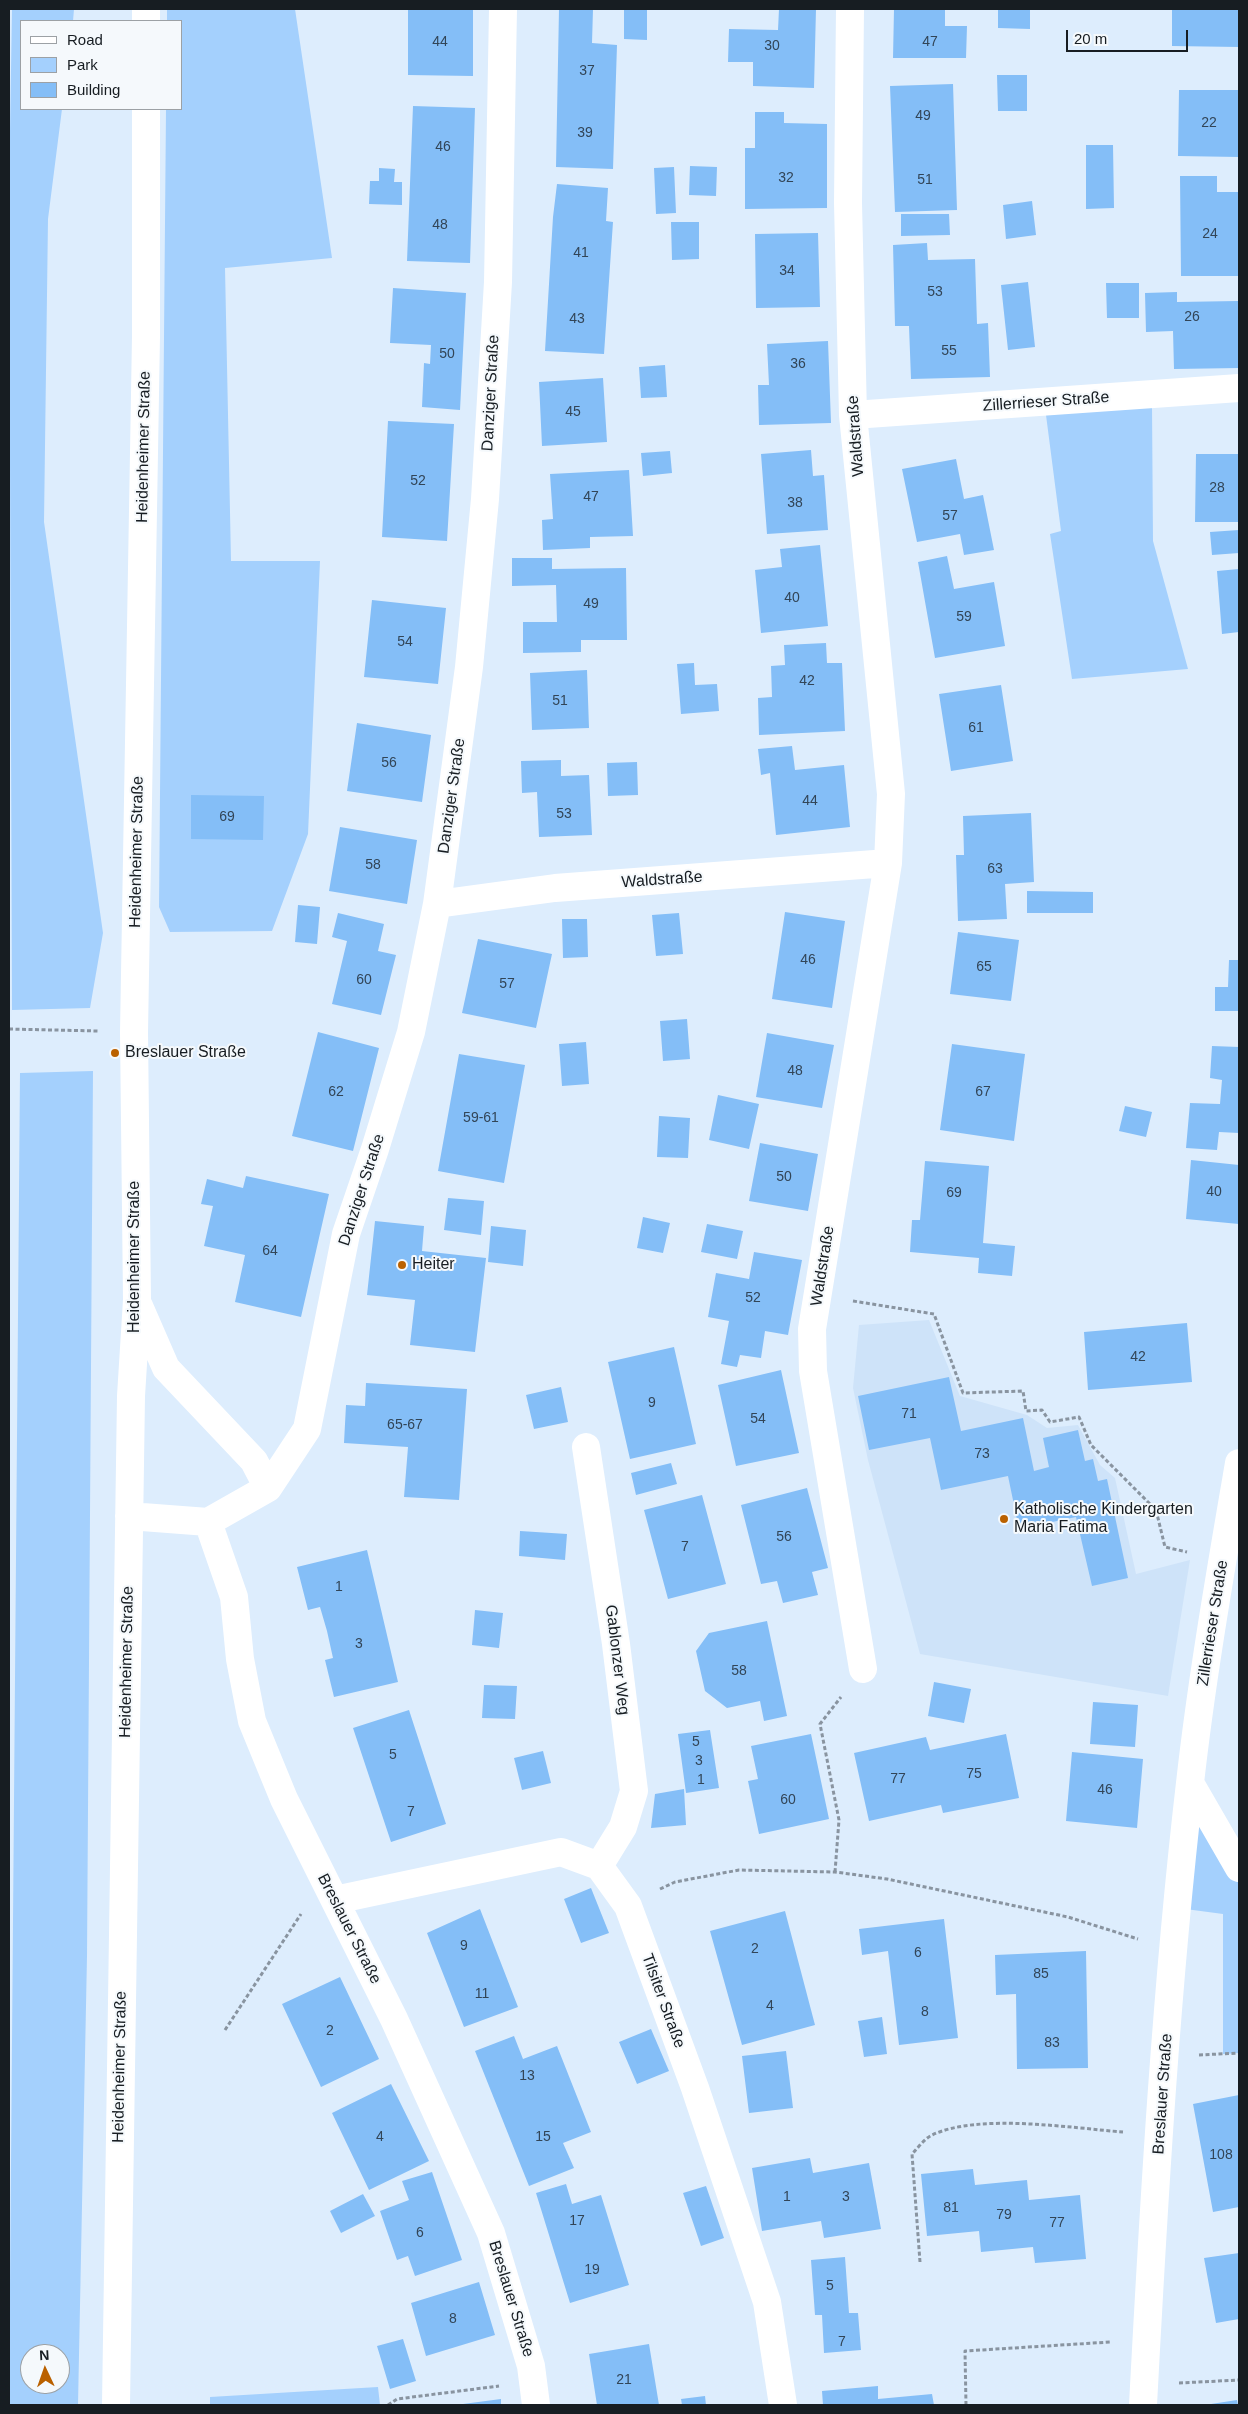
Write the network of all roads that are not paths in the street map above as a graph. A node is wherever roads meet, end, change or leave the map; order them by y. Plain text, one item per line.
1 (503, 9) edge
2 (850, 9) edge
3 (146, 110) edge
4 (1239, 388) edge
5 (853, 415) junction
6 (888, 863) junction
7 (437, 904) junction
8 (137, 1300) junction
9 (586, 1447) dead end
10 (1239, 1463) edge
11 (268, 1488) junction
12 (129, 1516) junction
13 (208, 1522) junction
14 (863, 1669) road end
15 (1190, 1783) junction
16 (599, 1866) junction
17 (1239, 1868) edge
18 (329, 1889) junction
19 (535, 2394) edge
20 (1143, 2395) edge
21 (116, 2405) edge
22 (782, 2405) edge

1 - 7 street, Danziger Straße
2 - 5 street, Waldstraße
3 - 8 street, Heidenheimer Straße
4 - 5 street, Zillerrieser Straße
5 - 6 street, Waldstraße
6 - 7 street, Waldstraße
6 - 14 street, Waldstraße
7 - 11 street, Danziger Straße
8 - 11 street
8 - 12 street, Heidenheimer Straße
9 - 16 street, Gablonzer Weg
10 - 15 street, Zillerrieser Straße
11 - 13 street, Danziger Straße
12 - 13 street
12 - 21 street, Heidenheimer Straße
13 - 18 street, Breslauer Straße
15 - 17 street
15 - 20 street, Breslauer Straße
16 - 18 street
16 - 22 street, Tilsiter Straße
18 - 19 street, Breslauer Straße

